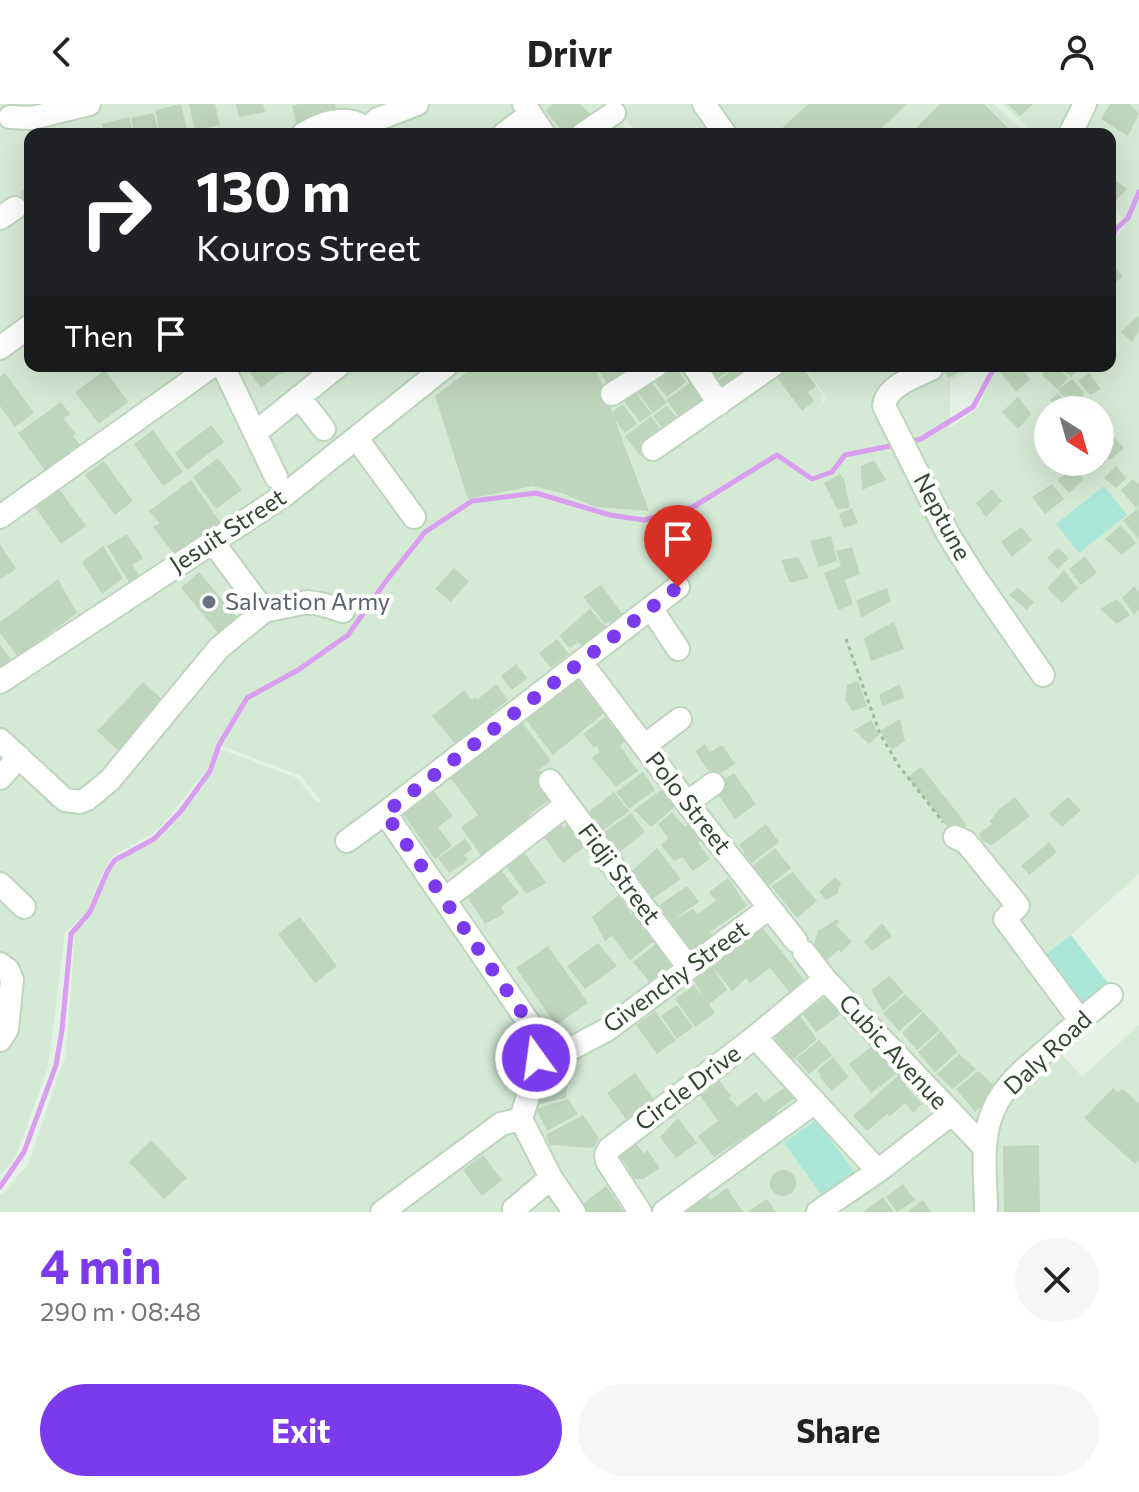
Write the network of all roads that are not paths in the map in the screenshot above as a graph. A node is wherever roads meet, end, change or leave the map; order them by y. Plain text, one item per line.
1 (89, 104) edge
2 (417, 104) edge
3 (704, 104) edge
4 (1085, 104) edge
5 (527, 109) edge
6 (614, 113) dead end
7 (25, 123) edge
8 (314, 128) edge
9 (365, 128) edge
10 (371, 128) edge
11 (510, 128) edge
12 (540, 128) edge
13 (592, 128) edge
14 (717, 128) edge
15 (1073, 128) edge
16 (24, 330) edge
17 (0, 348) edge
18 (204, 372) edge
19 (226, 372) edge
20 (330, 372) edge
21 (439, 372) edge
22 (647, 372) edge
23 (698, 372) edge
24 (764, 372) edge
25 (902, 374) edge
26 (612, 394) dead end
27 (299, 397) junction
28 (719, 404) junction
29 (324, 429) dead end
30 (255, 433) junction
31 (357, 439) junction
32 (653, 449) dead end
33 (276, 477) dead end
34 (0, 517) edge
35 (414, 517) dead end
36 (212, 541) junction
37 (678, 587) dead end
38 (651, 608) junction
39 (264, 611) junction
40 (343, 611) dead end
41 (678, 649) dead end
42 (581, 662) junction
43 (1043, 675) dead end
44 (0, 682) edge
45 (680, 719) dead end
46 (0, 740) edge
47 (644, 746) junction
48 (19, 757) junction
49 (0, 778) edge
50 (550, 781) dead end
51 (713, 784) dead end
52 (687, 803) junction
53 (567, 804) junction
54 (385, 813) junction
55 (955, 837) road end
56 (347, 841) dead end
57 (0, 884) edge
58 (445, 899) junction
59 (24, 907) dead end
60 (769, 908) junction
61 (800, 946) joint
62 (4, 967) edge
63 (689, 968) junction
64 (825, 979) junction
65 (1111, 995) dead end
66 (1080, 1020) junction
67 (755, 1037) junction
68 (0, 1040) edge
69 (536, 1058) junction
70 (815, 1102) junction
71 (951, 1114) junction
72 (521, 1119) junction
73 (985, 1148) junction
74 (878, 1171) junction
75 (551, 1178) junction
76 (406, 1193) junction
77 (514, 1209) dead end
78 (382, 1212) edge
79 (420, 1212) edge
80 (574, 1212) edge
81 (640, 1212) edge
82 (664, 1212) edge
83 (818, 1212) edge
84 (986, 1212) edge

1 - 7 street
2 - 10 street
3 - 14 street
4 - 15 street
5 - 11 street
5 - 12 street
6 - 13 street
8 - 9 street
16 - 17 street
18 - 34 street
19 - 30 street
20 - 27 street
21 - 31 street, Jesuit Street
22 - 26 street
23 - 28 street
24 - 28 street
25 - 43 street, Neptune
27 - 29 street
27 - 30 street
28 - 32 street
30 - 33 street
31 - 35 street
31 - 36 street, Jesuit Street
36 - 39 street
36 - 44 street, Jesuit Street
37 - 38 street
38 - 41 street
38 - 42 street
39 - 40 street
39 - 48 street
42 - 47 street, Polo Street
42 - 54 street
45 - 47 street
46 - 48 street
47 - 52 street, Polo Street
48 - 49 street
50 - 53 street, Fidji Street
51 - 52 street
52 - 60 street, Polo Street
53 - 58 street
53 - 63 street, Fidji Street
54 - 56 street
54 - 58 street
55 - 66 street
57 - 59 street
58 - 69 street
60 - 61 street, Polo Street
60 - 63 street, Givenchy Street
61 - 64 street, Cubic Avenue
62 - 68 street
63 - 69 street, Givenchy Street
64 - 67 street, Circle Drive
64 - 71 street, Cubic Avenue
65 - 66 street, Daly Road
66 - 73 street, Daly Road
67 - 70 street
67 - 81 street, Circle Drive
69 - 72 street
70 - 74 street
70 - 82 street
71 - 73 street, Cubic Avenue
71 - 74 street
72 - 75 street
72 - 76 street
73 - 84 street, Daly Road
74 - 83 street
75 - 77 street
75 - 80 street
76 - 78 street
76 - 79 street

